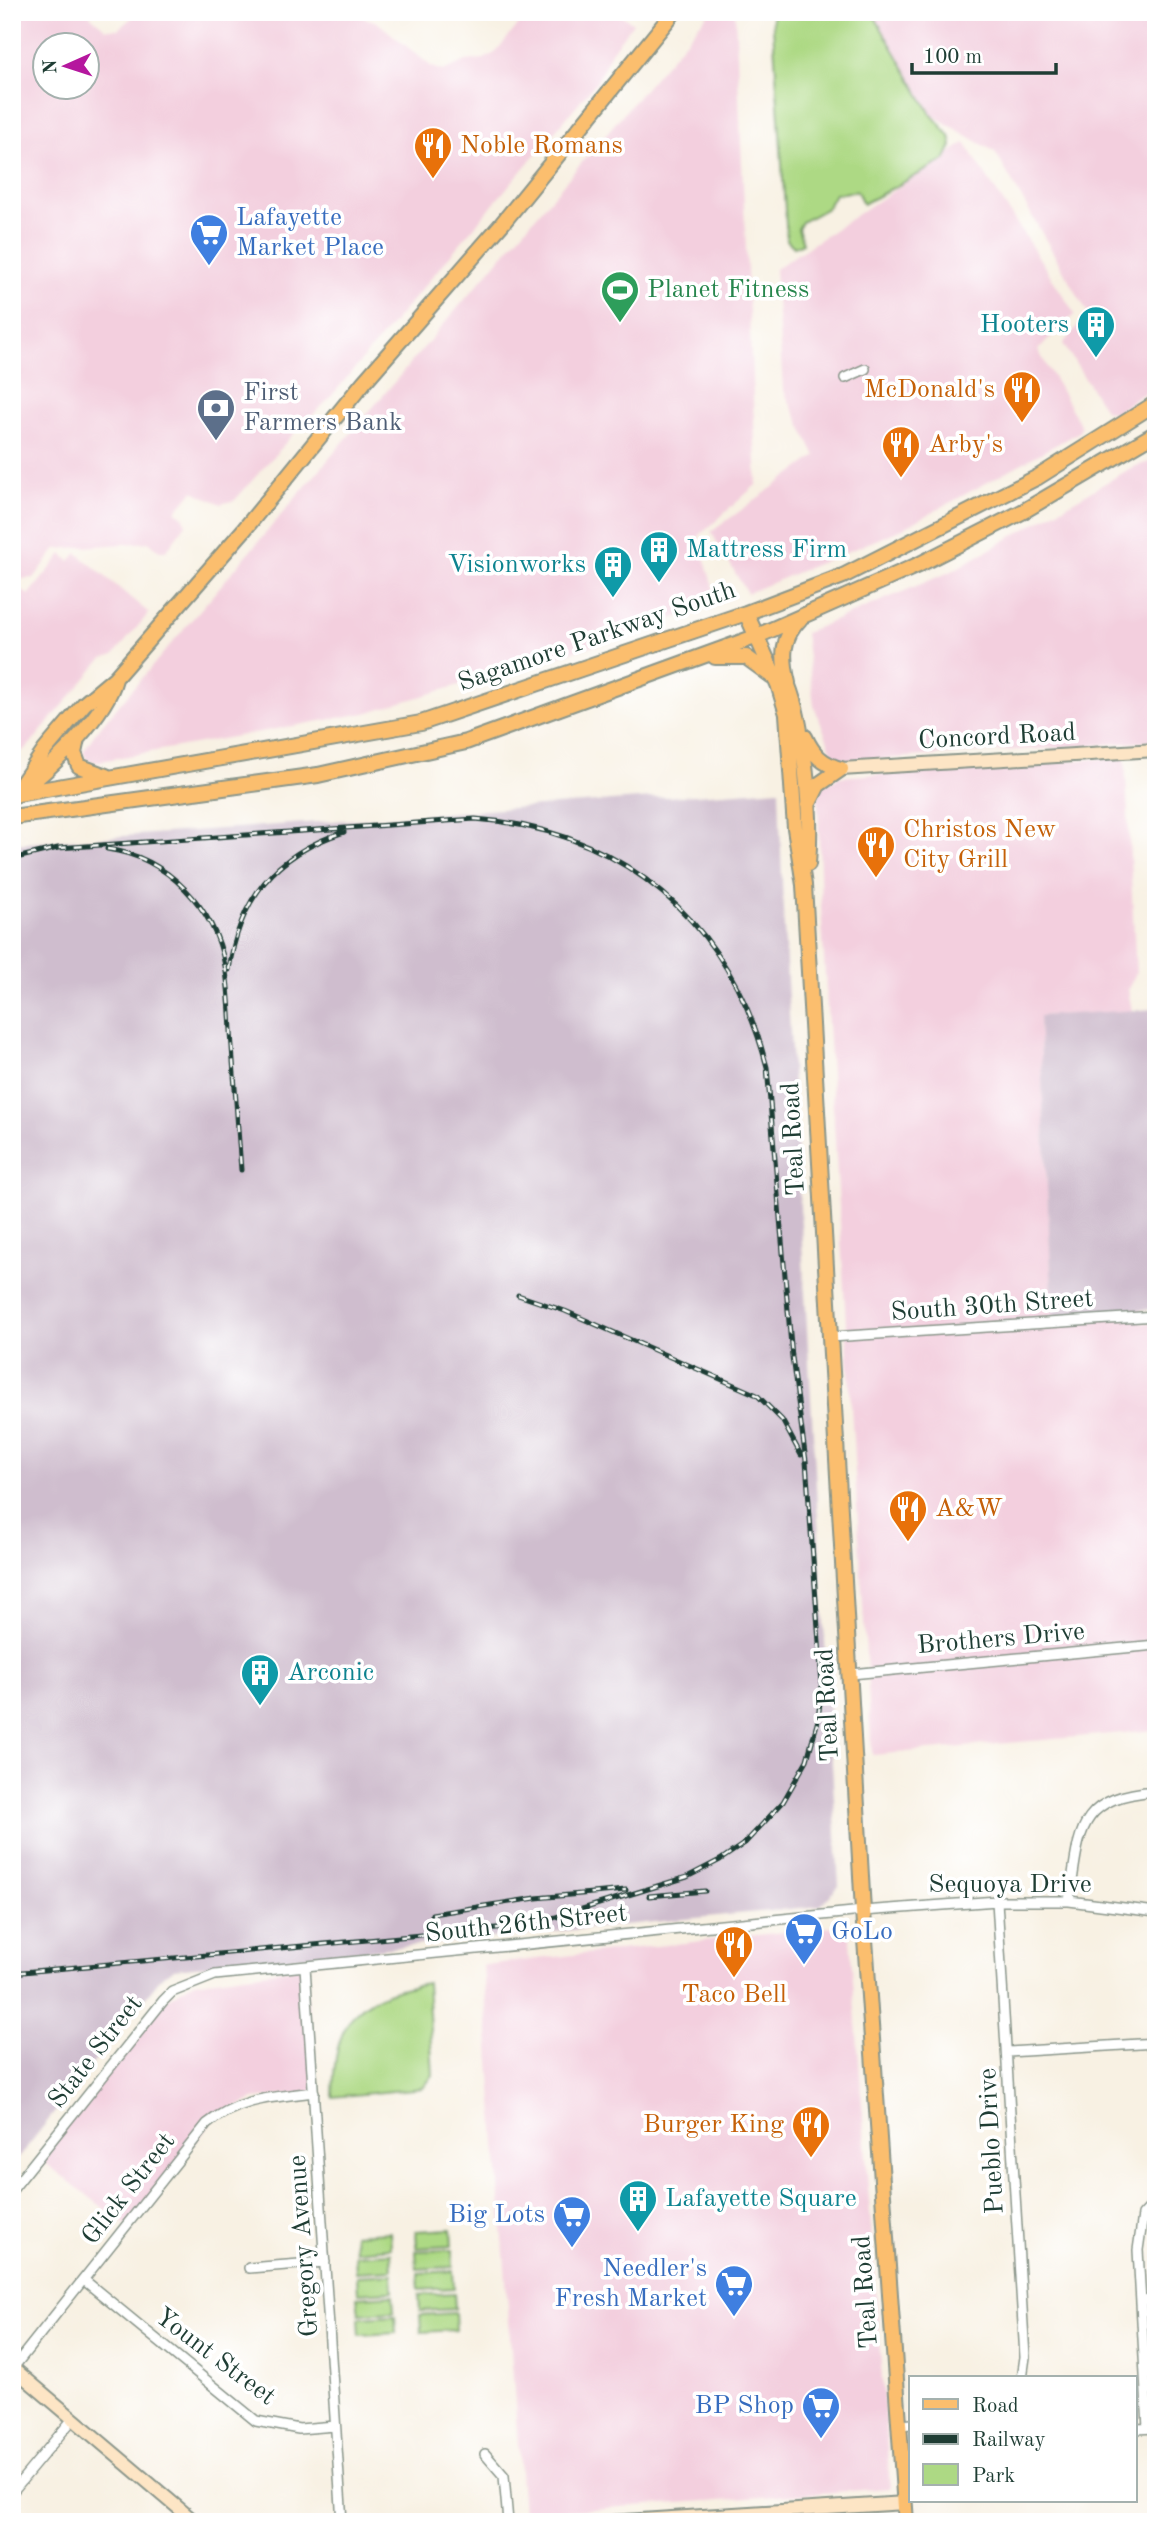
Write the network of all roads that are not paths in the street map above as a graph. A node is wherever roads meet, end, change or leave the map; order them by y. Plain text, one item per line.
1 (674, 12) edge
2 (864, 369) dead end
3 (845, 378) dead end
4 (1156, 403) edge
5 (1156, 433) edge
6 (746, 613) junction
7 (804, 615) junction
8 (755, 637) junction
9 (689, 662) junction
10 (115, 678) junction
11 (783, 684) junction
12 (801, 729) junction
13 (78, 735) junction
14 (1156, 750) edge
15 (841, 769) junction
16 (117, 777) junction
17 (13, 796) edge
18 (806, 812) junction
19 (12, 817) edge
20 (804, 885) junction
21 (1156, 1316) edge
22 (831, 1337) junction
23 (1156, 1645) edge
24 (850, 1674) junction
25 (1156, 1791) edge
26 (997, 1901) junction
27 (1069, 1901) junction
28 (863, 1911) junction
29 (1156, 1912) edge
30 (305, 1967) junction
31 (194, 1982) joint
32 (1156, 2043) edge
33 (1008, 2053) junction
34 (314, 2092) junction
35 (12, 2190) edge
36 (1156, 2201) edge
37 (325, 2263) junction
38 (250, 2268) dead end
39 (84, 2280) junction
40 (1156, 2300) edge
41 (1141, 2301) junction
42 (13, 2368) edge
43 (1022, 2376) edge
44 (72, 2420) junction
45 (905, 2424) edge
46 (335, 2426) junction
47 (1152, 2428) edge
48 (485, 2454) dead end
49 (12, 2492) edge
50 (905, 2504) junction
51 (195, 2522) edge
52 (342, 2522) edge
53 (508, 2522) edge
54 (610, 2522) edge
55 (906, 2522) edge

1 - 10 main road
2 - 3 street
4 - 6 main road, Sagamore Parkway South
5 - 7 main road, Sagamore Parkway South
6 - 8 main road, Teal Road
6 - 16 main road, Sagamore Parkway South
7 - 8 main road, Sagamore Parkway South
7 - 11 main road
8 - 9 main road, Sagamore Parkway South
8 - 11 main road, Teal Road
9 - 11 main road
9 - 19 main road, Sagamore Parkway South
10 - 13 main road
10 - 17 main road
11 - 12 main road, Teal Road
11 - 20 main road, Teal Road
12 - 15 main road
12 - 18 main road, Teal Road
13 - 16 main road
13 - 17 main road
14 - 15 street, Concord Road
15 - 18 main road
16 - 17 main road, Sagamore Parkway South
18 - 20 main road, Teal Road
20 - 22 main road, Teal Road
21 - 22 street, South 30th Street
22 - 24 main road, Teal Road
23 - 24 street, Brothers Drive
24 - 28 main road, Teal Road
25 - 27 street
26 - 27 street, Sequoya Drive
26 - 28 street, Sequoya Drive
26 - 33 street, Pueblo Drive
27 - 29 street, Sequoya Drive
28 - 30 street, South 26th Street
28 - 45 main road, Teal Road
30 - 31 street, South 26th Street
30 - 34 street, Gregory Avenue
31 - 35 street, State Street
32 - 33 street
33 - 43 street, Pueblo Drive
34 - 37 street, Gregory Avenue
34 - 39 street, Glick Street
36 - 41 street
37 - 38 street
37 - 46 street, Gregory Avenue
39 - 42 street, Glick Street
39 - 46 street, Yount Street
40 - 41 street
41 - 47 street
42 - 44 street
44 - 49 street
44 - 51 street
45 - 50 main road, Teal Road
46 - 52 street, Gregory Avenue
48 - 53 street
50 - 54 street
50 - 55 main road, Teal Road

